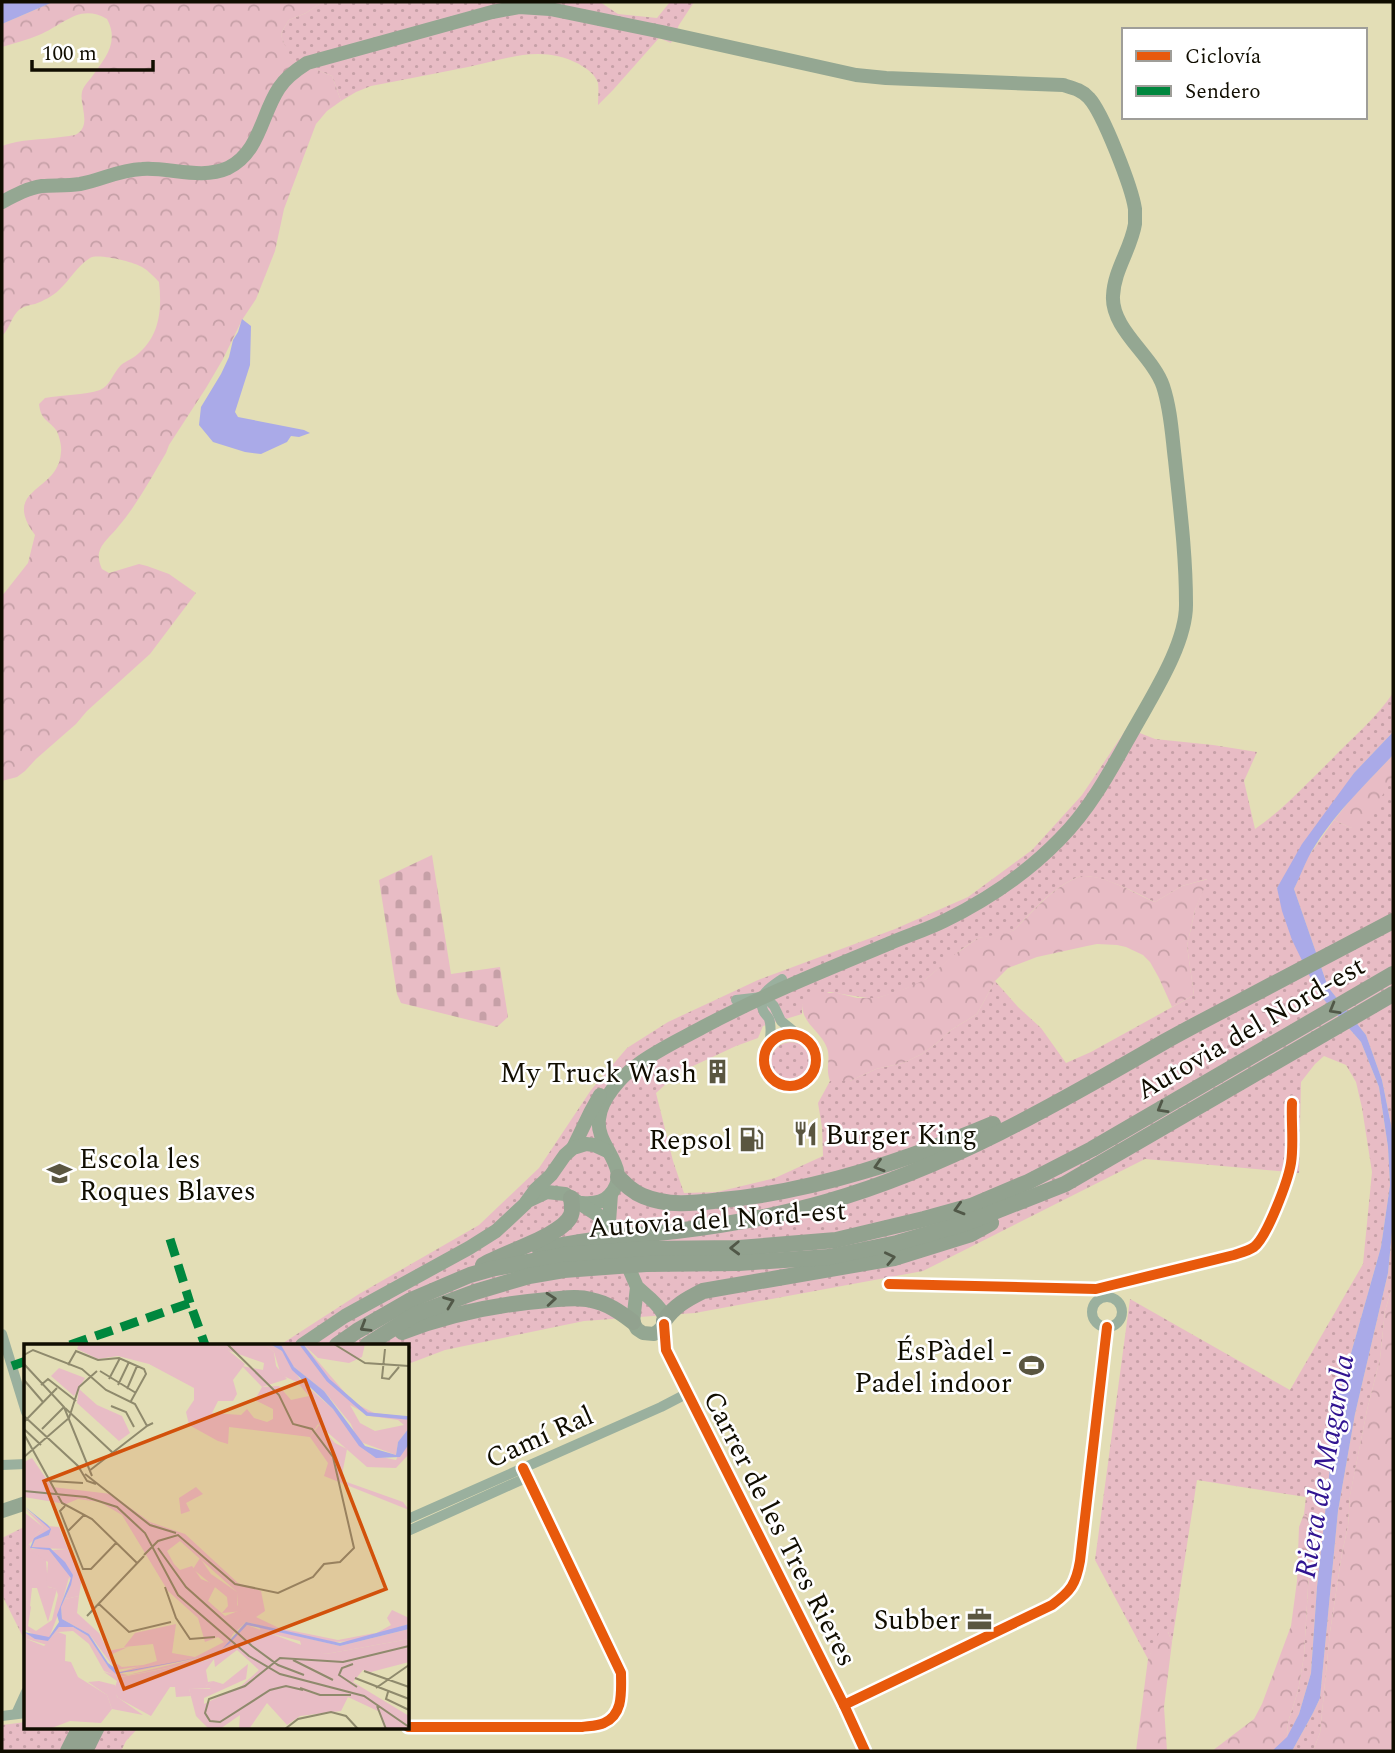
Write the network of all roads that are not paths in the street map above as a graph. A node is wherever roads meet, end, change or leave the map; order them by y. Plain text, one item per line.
1 (2, 202) edge
2 (1393, 921) edge
3 (1393, 974) edge
4 (783, 984) junction
5 (1393, 994) edge
6 (740, 1002) junction
7 (762, 1004) junction
8 (774, 1006) junction
9 (797, 1034) junction
10 (1166, 1041) junction
11 (770, 1042) junction
12 (1224, 1082) junction
13 (1292, 1103) dead end
14 (573, 1149) junction
15 (607, 1150) junction
16 (561, 1163) junction
17 (618, 1177) junction
18 (1065, 1184) junction
19 (611, 1194) junction
20 (573, 1198) junction
21 (525, 1204) junction
22 (611, 1227) junction
23 (491, 1269) junction
24 (470, 1275) junction
25 (889, 1284) dead end
26 (637, 1287) junction
27 (655, 1304) junction
28 (634, 1316) junction
29 (664, 1323) junction
30 (1107, 1327) dead end
31 (389, 1333) junction
32 (2, 1334) edge
33 (649, 1334) junction
34 (303, 1344) edge
35 (338, 1344) edge
36 (369, 1344) edge
37 (666, 1350) junction
38 (688, 1393) junction
39 (24, 1406) edge
40 (24, 1464) edge
41 (2, 1465) edge
42 (525, 1473) junction
43 (24, 1503) edge
44 (5, 1507) edge
45 (410, 1518) edge
46 (410, 1530) edge
47 (844, 1705) junction
48 (21, 1714) edge
49 (2, 1716) edge
50 (410, 1727) edge
51 (80, 1728) edge
52 (96, 1728) edge
53 (68, 1751) edge
54 (85, 1751) edge
55 (865, 1751) edge

1 - 4 main road
2 - 10 highway
3 -> 12 highway, Autovia del Nord-est
4 - 6 main road
4 - 7 main road
4 - 8 street
5 - 12 highway, Autovia del Nord-est
6 - 7 main road
6 - 14 main road
6 - 15 main road
7 - 8 street
7 - 11 street
8 - 9 street
9 - 11 street
9 - 11 street
10 -> 17 highway
10 - 23 highway
12 - 18 highway, Autovia del Nord-est
12 -> 23 highway, Autovia del Nord-est
13 - 25 street
14 - 15 main road
14 - 16 main road
15 - 17 main road
16 - 20 main road
16 - 21 main road
17 - 19 main road
29 -> 18 highway
31 -> 18 highway, Autovia del Nord-est
19 - 20 main road
19 - 22 main road
20 - 21 main road
20 - 22 main road
20 - 24 highway
21 - 34 main road
22 - 26 main road
23 - 24 highway, Autovia del Nord-est
24 -> 35 highway, Autovia del Nord-est
26 - 27 main road
26 - 28 main road
27 - 28 main road
27 - 29 main road
31 -> 28 highway
28 - 33 main road
29 - 33 main road
29 - 37 street, Carrer de les Tres Rieres
30 - 47 street
31 - 36 highway, Autovia del Nord-est
32 - 39 street
33 - 37 street, Carrer de les Tres Rieres
37 - 38 street, Carrer de les Tres Rieres
38 - 42 street, Camí Ral
38 - 47 street, Carrer de les Tres Rieres
40 - 41 street
42 - 45 street, Camí Ral
42 - 46 street, Camí Ral
42 - 50 street
43 - 44 main road
47 - 55 street, Carrer de les Tres Rieres
48 - 49 street
51 - 53 highway
52 - 54 highway

